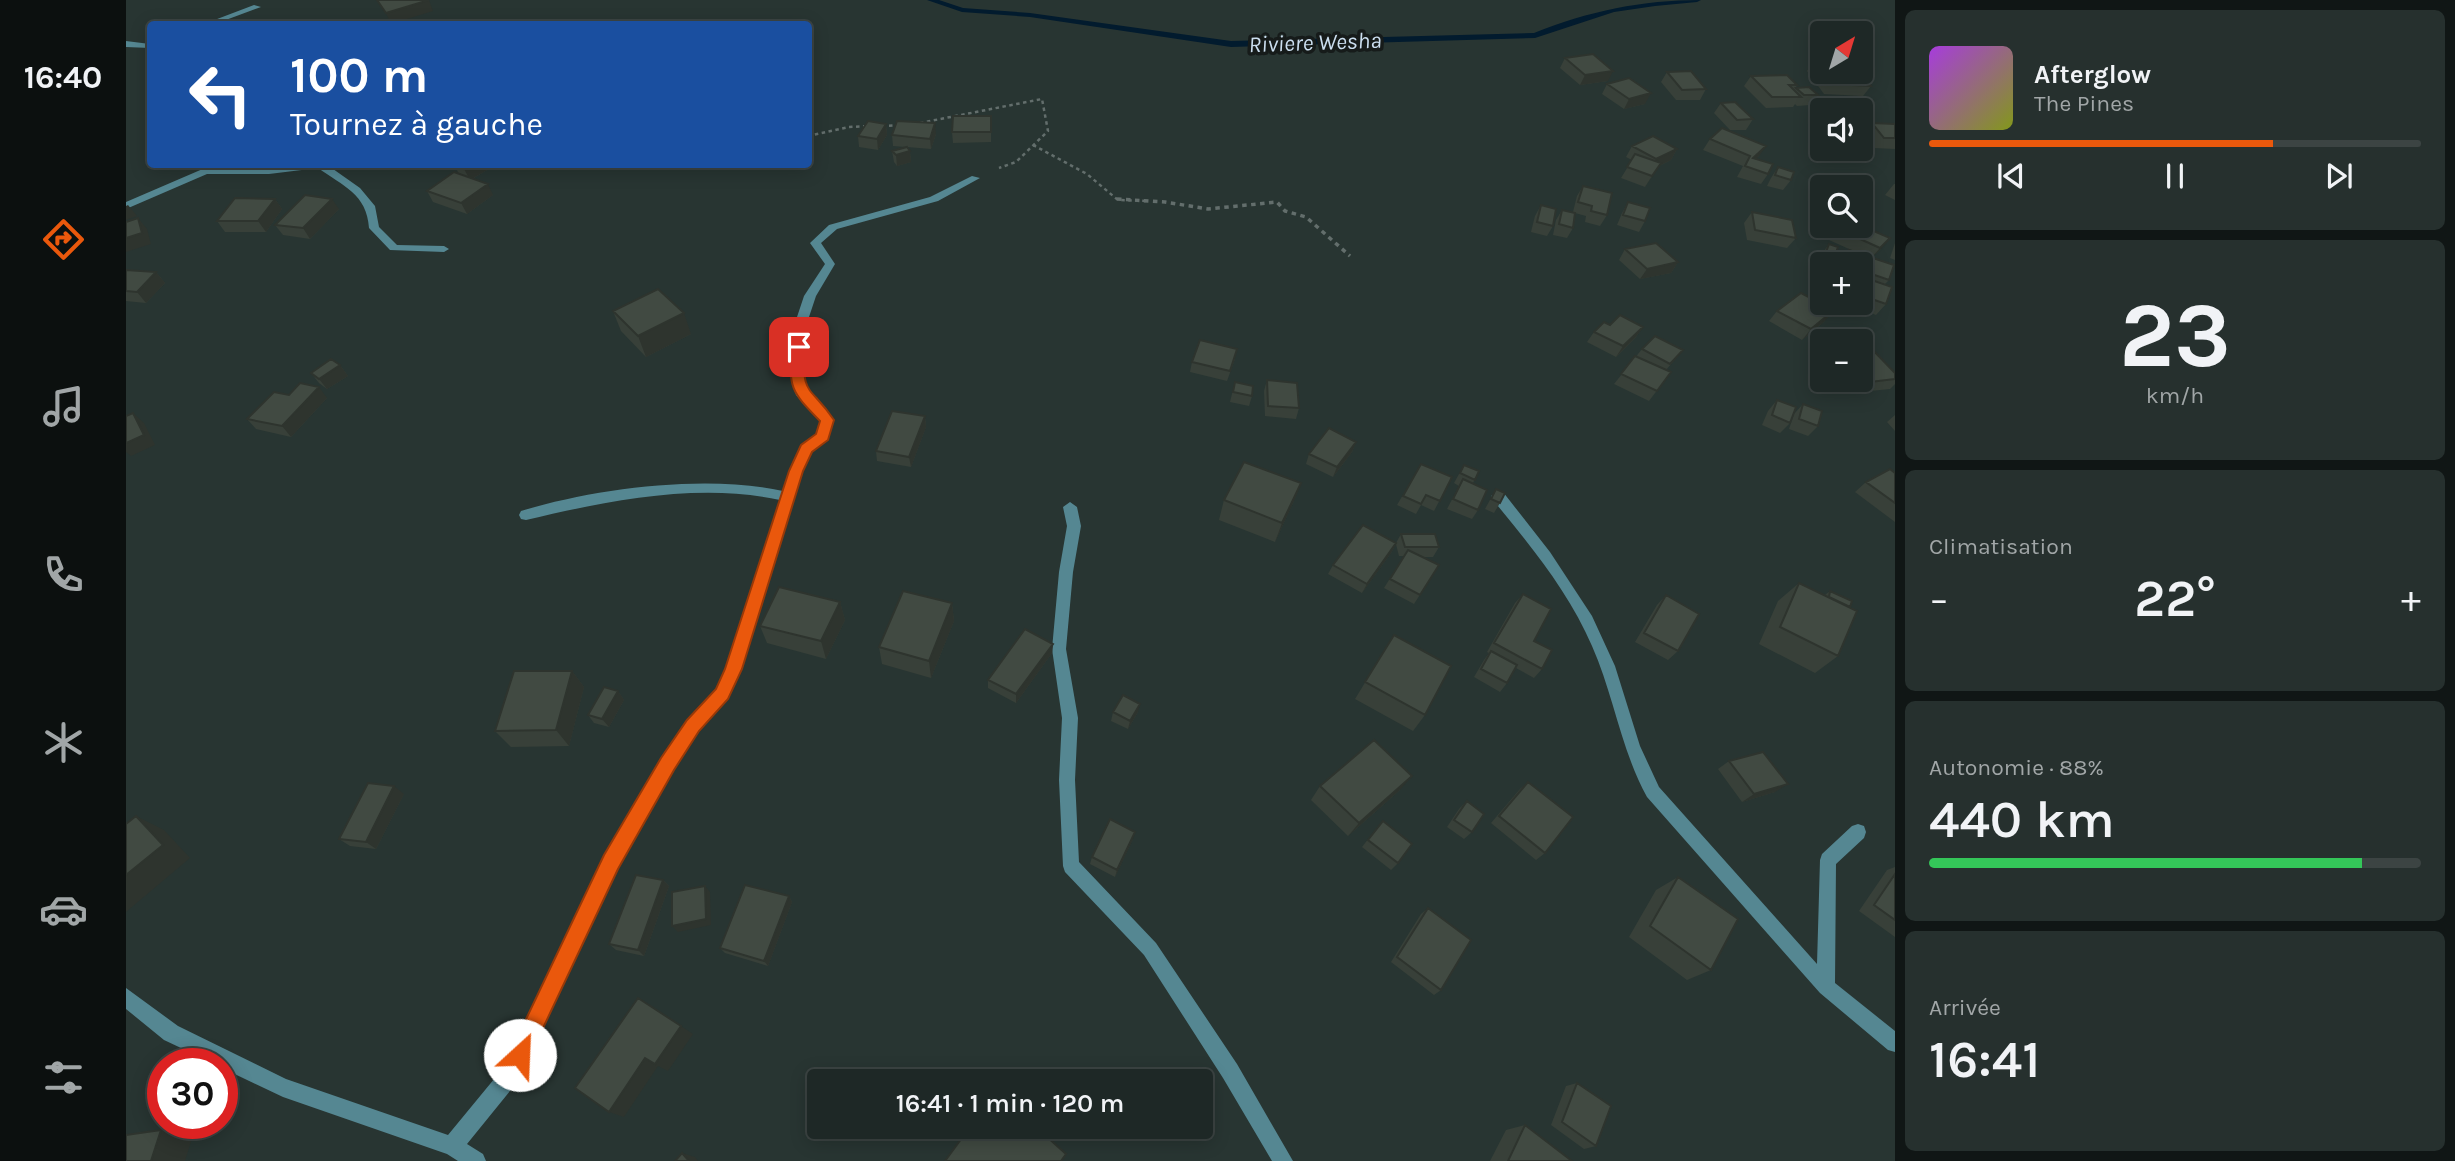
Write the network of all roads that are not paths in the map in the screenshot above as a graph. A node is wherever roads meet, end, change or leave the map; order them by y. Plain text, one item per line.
1 (257, 8) dead end
2 (217, 21) edge
3 (126, 44) edge
4 (147, 46) edge
5 (295, 168) edge
6 (326, 168) edge
7 (975, 178) road end
8 (126, 206) edge
9 (444, 249) dead end
10 (1498, 496) edge
11 (789, 497) junction
12 (1070, 507) dead end
13 (526, 515) dead end
14 (1858, 832) dead end
15 (1826, 987) junction
16 (126, 997) edge
17 (1895, 1043) edge
18 (452, 1146) junction
19 (476, 1161) edge
20 (1283, 1161) edge

1 - 2 street
3 - 4 street
5 - 8 street
6 - 9 street
7 - 11 street
10 - 15 street
11 - 13 street
11 - 18 street
12 - 20 street
14 - 15 street
15 - 17 street
16 - 18 street
18 - 19 street

